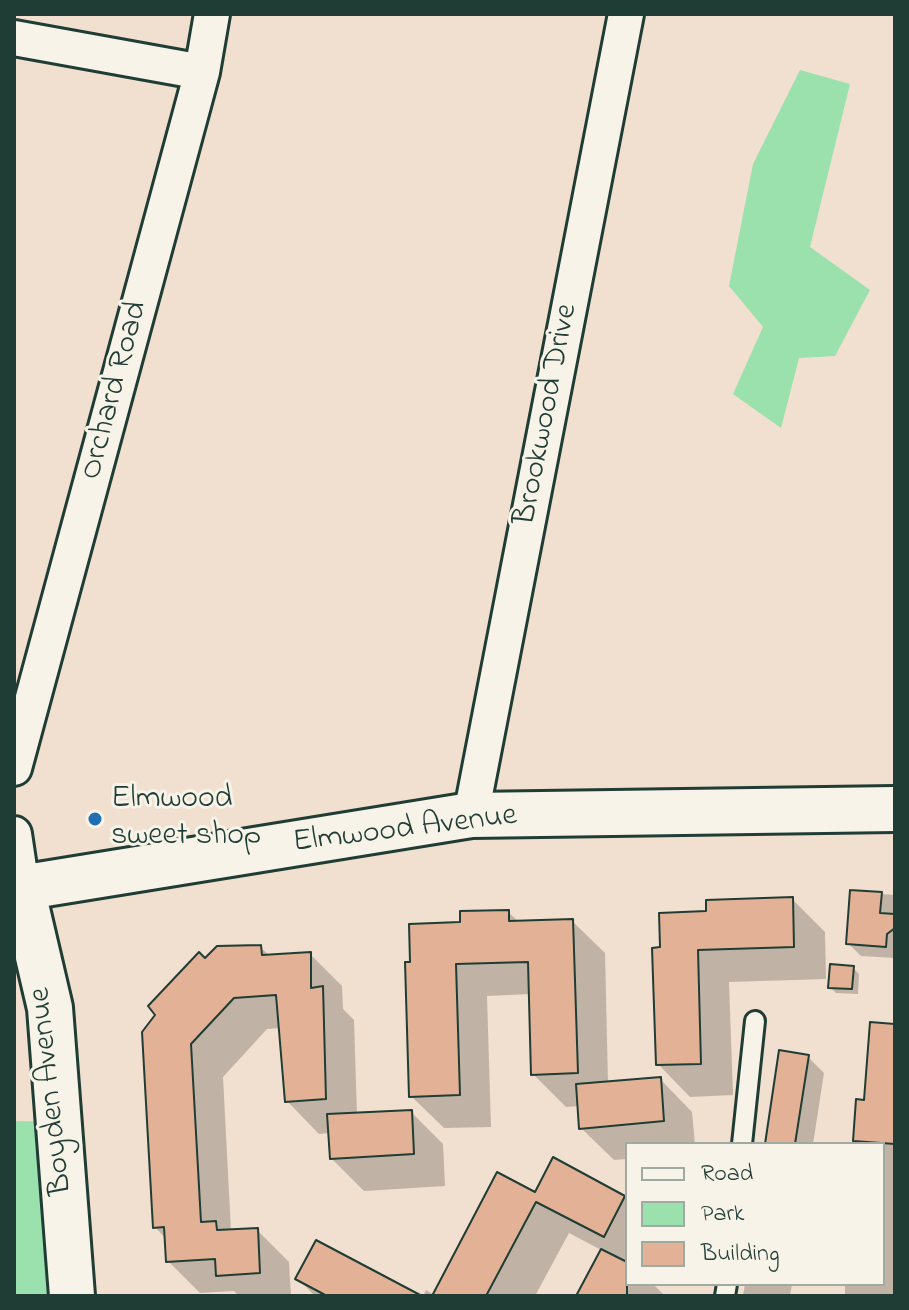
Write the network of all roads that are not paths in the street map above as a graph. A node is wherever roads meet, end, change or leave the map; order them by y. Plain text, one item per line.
1 (212, 14) edge
2 (626, 14) edge
3 (14, 38) edge
4 (202, 72) junction
5 (14, 768) edge
6 (895, 809) edge
7 (471, 815) junction
8 (14, 834) edge
9 (18, 889) edge
10 (755, 1021) dead end
11 (742, 1142) edge
12 (72, 1296) edge

1 - 4 street, Orchard Road
2 - 7 street, Brookwood Drive
3 - 4 street
4 - 5 street, Orchard Road
6 - 7 street, Elmwood Avenue
7 - 9 street, Elmwood Avenue
8 - 9 street
9 - 12 street, Boyden Avenue
10 - 11 lane

